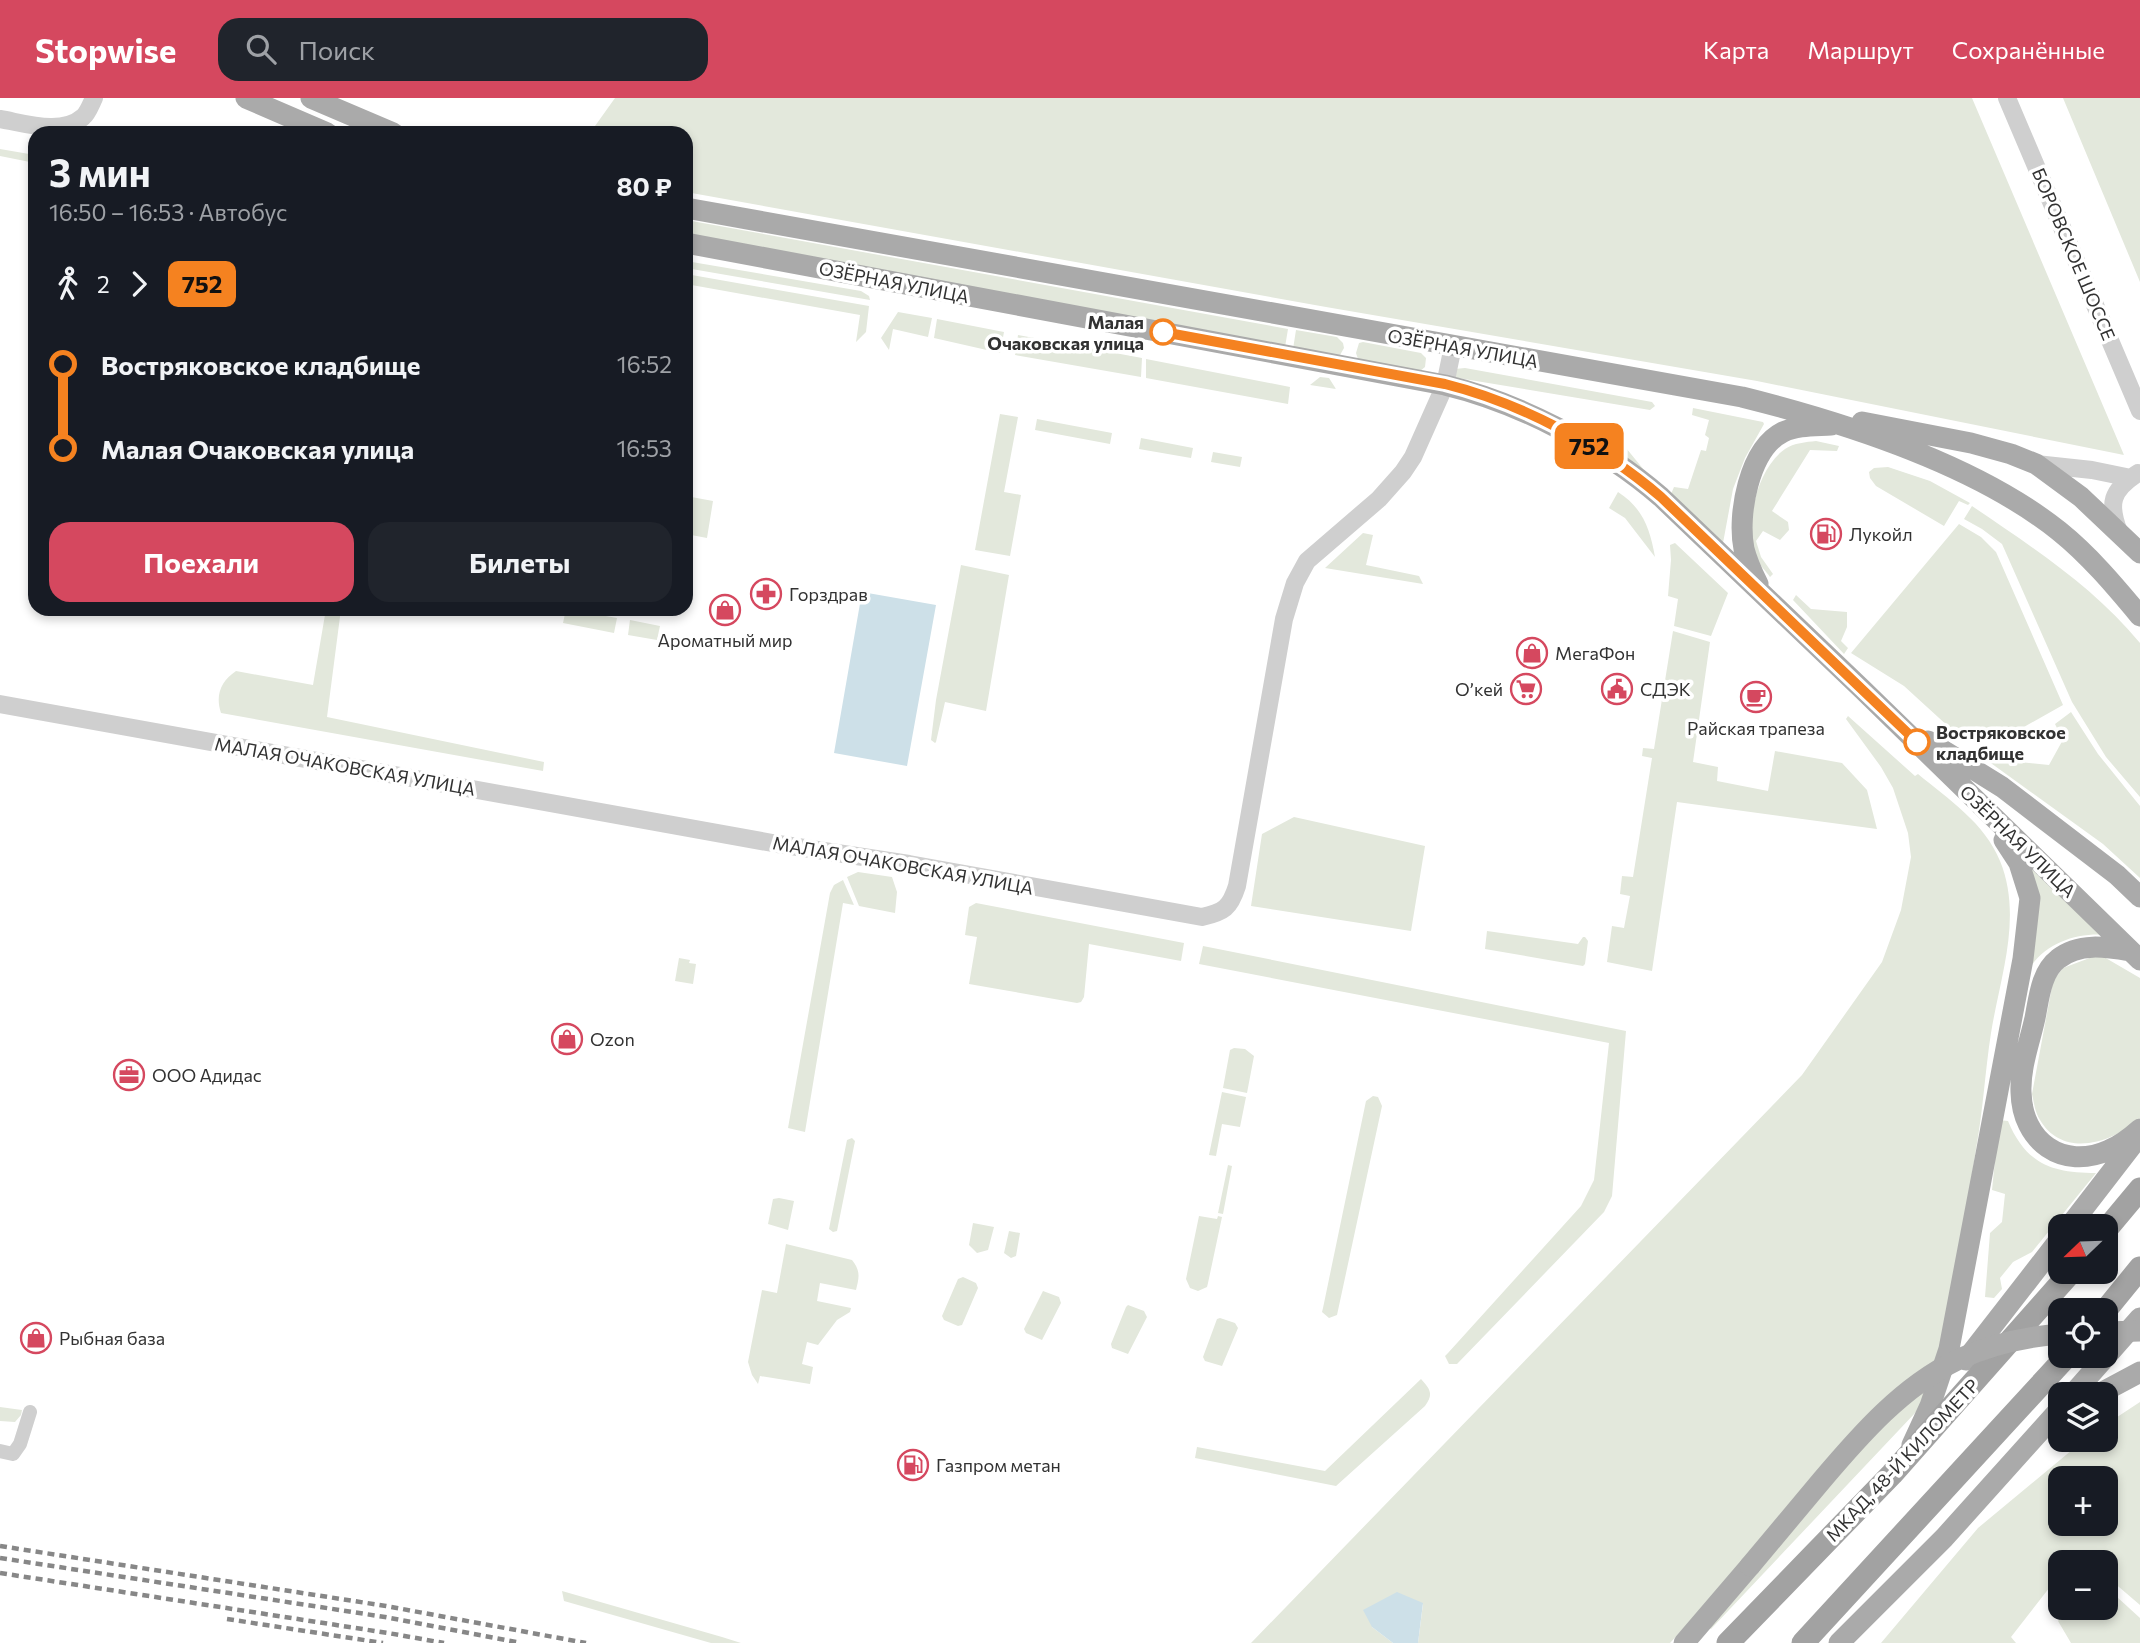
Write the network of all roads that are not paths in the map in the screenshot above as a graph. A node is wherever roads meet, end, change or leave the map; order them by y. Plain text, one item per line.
1 (94, 98) edge
2 (246, 98) edge
3 (311, 98) edge
4 (2007, 98) edge
5 (0, 119) edge
6 (46, 126) edge
7 (59, 126) edge
8 (311, 126) edge
9 (377, 126) edge
10 (693, 209) edge
11 (693, 244) edge
12 (1453, 346) junction
13 (1445, 384) junction
14 (2140, 411) edge
15 (1807, 413) junction
16 (1836, 424) junction
17 (2036, 464) junction
18 (2136, 475) edge
19 (2119, 532) junction
20 (2067, 537) junction
21 (2140, 552) edge
22 (2140, 598) edge
23 (1770, 600) junction
24 (2140, 616) edge
25 (0, 704) edge
26 (1896, 722) junction
27 (1981, 807) junction
28 (2140, 897) edge
29 (2135, 956) edge
30 (2140, 1129) edge
31 (2140, 1134) edge
32 (2140, 1189) edge
33 (2079, 1214) edge
34 (2118, 1215) edge
35 (2048, 1254) edge
36 (2140, 1268) edge
37 (2060, 1284) edge
38 (2116, 1298) edge
39 (2140, 1318) edge
40 (2140, 1331) edge
41 (2118, 1332) edge
42 (2048, 1336) edge
43 (2056, 1368) edge
44 (2140, 1372) edge
45 (2083, 1382) edge
46 (2118, 1384) edge
47 (1930, 1406) junction
48 (30, 1412) dead end
49 (2048, 1423) edge
50 (2048, 1431) edge
51 (0, 1451) edge
52 (2017, 1458) junction
53 (1892, 1474) junction
54 (1684, 1643) edge
55 (1728, 1643) edge
56 (1802, 1643) edge
57 (1839, 1643) edge

1 - 7 street
2 - 8 main road
3 - 9 main road
4 - 14 street, БОРОВСКОЕ ШОССЕ
5 - 6 street
10 - 12 main road, ОЗЁРНАЯ УЛИЦА
11 - 13 main road, ОЗЁРНАЯ УЛИЦА
12 - 13 street, МАЛАЯ ОЧАКОВСКАЯ УЛИЦА
12 - 15 main road, ОЗЁРНАЯ УЛИЦА
13 - 23 main road, ОЗЁРНАЯ УЛИЦА
13 - 25 street, МАЛАЯ ОЧАКОВСКАЯ УЛИЦА
15 - 16 main road, ОЗЁРНАЯ УЛИЦА
15 - 17 main road
16 - 20 main road, ОЗЁРНАЯ УЛИЦА
16 - 23 main road
17 - 18 street
17 - 19 main road
18 - 19 street
19 - 21 main road
20 - 22 main road
20 - 24 main road, ОЗЁРНАЯ УЛИЦА
23 - 26 main road, ОЗЁРНАЯ УЛИЦА
26 - 27 main road, ОЗЁРНАЯ УЛИЦА
26 - 28 main road
27 - 29 main road, ОЗЁРНАЯ УЛИЦА
27 - 47 main road
29 - 30 main road
31 - 33 main road
32 - 34 highway
35 - 47 main road
36 - 38 highway
37 - 53 highway, МКАД, 48-Й КИЛОМЕТР
39 - 45 main road
40 - 41 main road, bridge
42 - 54 main road, bridge
43 - 56 highway
44 - 46 main road
47 - 53 main road
48 - 51 street
49 - 52 main road
50 - 52 main road
52 - 57 main road
53 - 55 highway, МКАД, 48-Й КИЛОМЕТР

